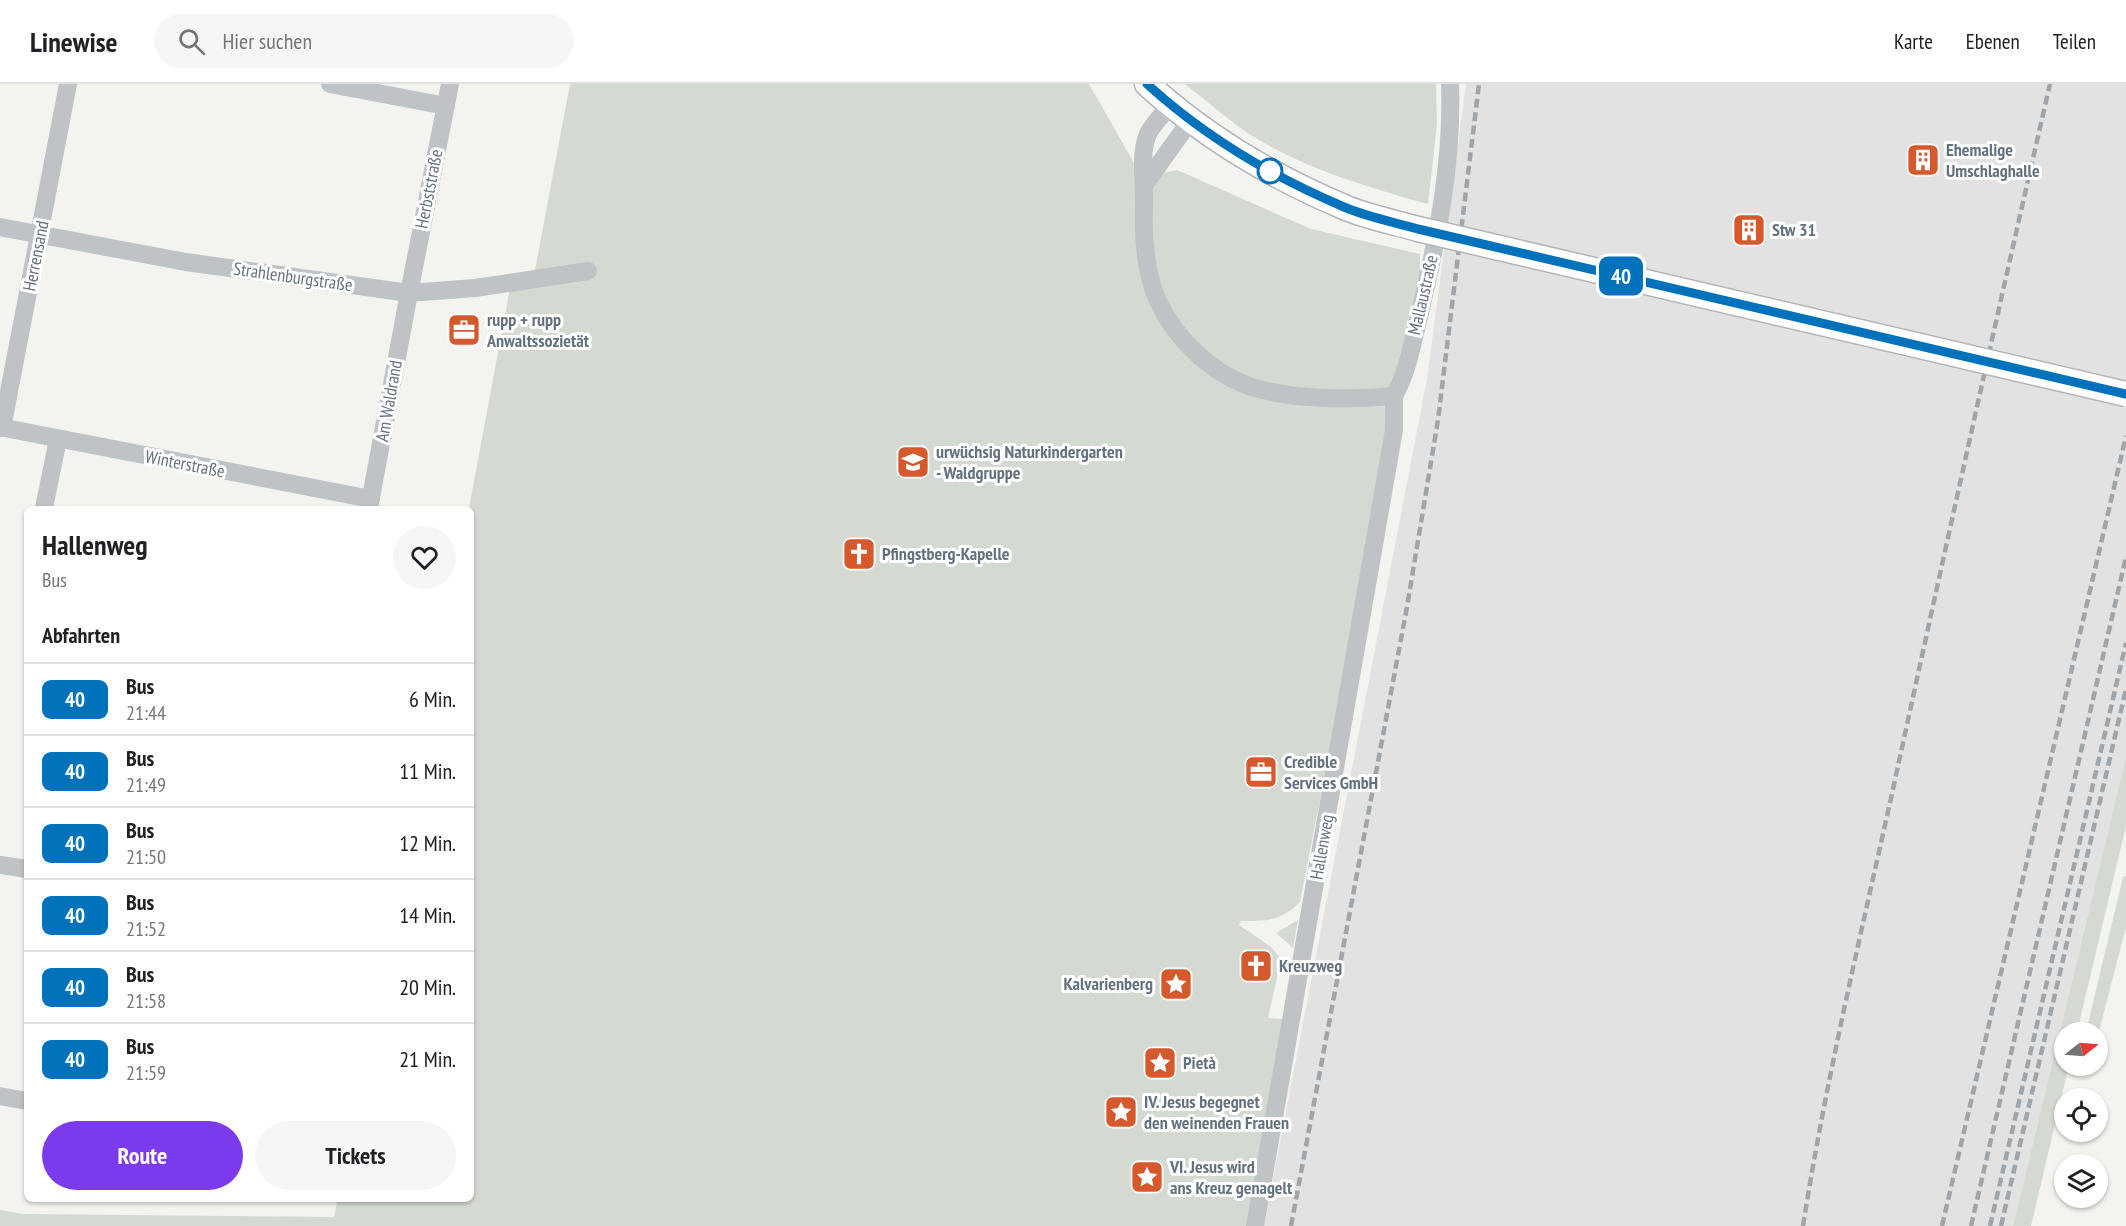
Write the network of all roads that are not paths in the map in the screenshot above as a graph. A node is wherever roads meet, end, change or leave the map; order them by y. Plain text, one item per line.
1 (68, 84) edge
2 (330, 84) edge
3 (450, 84) edge
4 (1147, 84) edge
5 (1450, 84) edge
6 (1170, 105) junction
7 (446, 106) junction
8 (1190, 120) junction
9 (1145, 184) junction
10 (0, 227) edge
11 (40, 235) junction
12 (588, 271) dead end
13 (409, 293) junction
14 (2126, 394) edge
15 (1394, 396) junction
16 (1, 428) edge
17 (58, 440) junction
18 (370, 504) edge
19 (44, 506) edge
20 (0, 865) edge
21 (24, 869) edge
22 (0, 1096) edge
23 (24, 1100) edge
24 (1255, 1226) edge

1 - 11 street, Herrensand
2 - 7 street
3 - 7 street, Herbststraße
4 - 6 main road
5 - 15 street, Mallaustraße
6 - 8 main road
6 - 9 street
7 - 13 street, Herbststraße
8 - 9 street
8 - 14 main road, bridge
9 - 15 street
10 - 11 street, Strahlenburgstraße
11 - 13 street, Strahlenburgstraße
11 - 16 street, Herrensand
12 - 13 street, Strahlenburgstraße
13 - 18 street, Am Waldrand
15 - 24 street, Hallenweg
16 - 17 street, Winterstraße
17 - 18 street, Winterstraße
17 - 19 street
20 - 21 street
22 - 23 street

